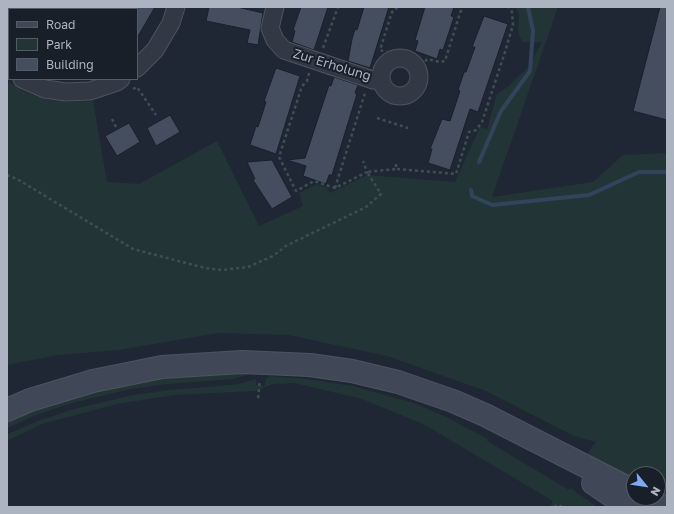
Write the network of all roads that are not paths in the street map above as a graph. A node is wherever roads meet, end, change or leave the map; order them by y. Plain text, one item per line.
1 (176, 7) edge
2 (275, 7) edge
3 (138, 67) edge
4 (375, 78) junction
5 (24, 80) edge
6 (126, 85) edge
7 (7, 410) edge
8 (547, 447) junction
9 (626, 487) edge
10 (612, 500) edge
11 (628, 507) edge

1 - 3 street
2 - 4 street, Zur Erholung
4 - 4 street, Zur Erholung
5 - 6 street
7 - 8 main road
8 - 9 main road
8 - 10 main road
10 - 11 main road

